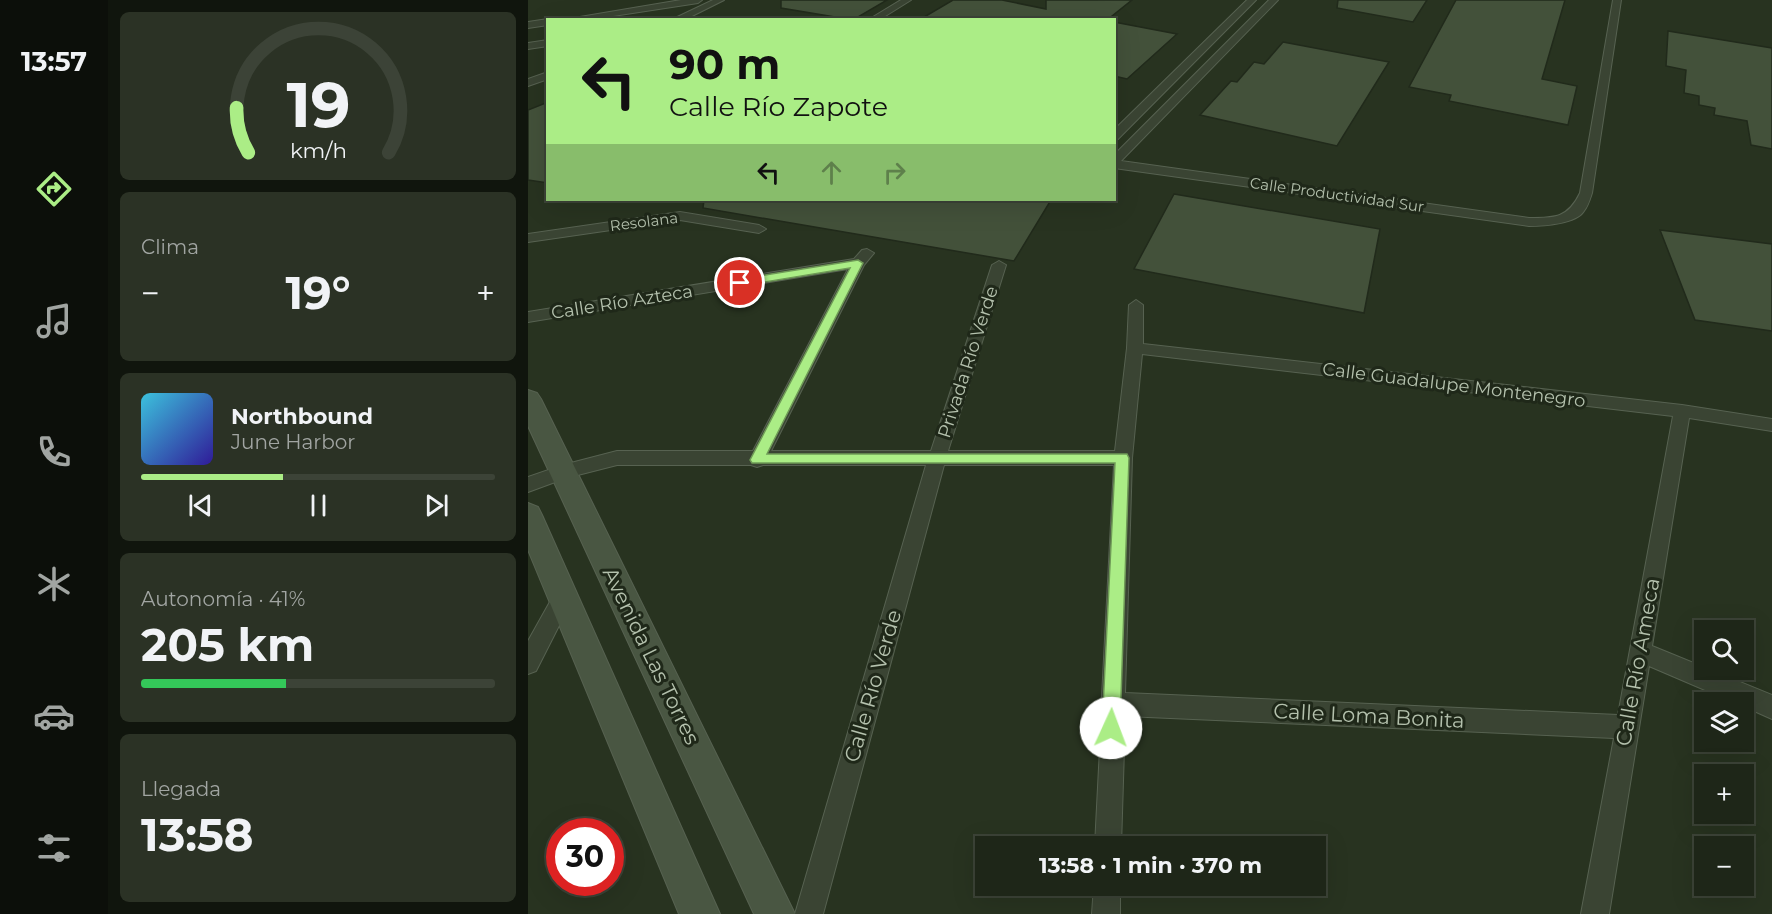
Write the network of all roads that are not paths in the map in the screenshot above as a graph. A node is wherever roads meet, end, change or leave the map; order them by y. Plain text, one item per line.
1 (698, 0) edge
2 (720, 0) edge
3 (908, 0) edge
4 (1252, 0) edge
5 (1617, 0) edge
6 (1272, 2) edge
7 (579, 18) edge
8 (680, 18) edge
9 (876, 18) edge
10 (546, 22) edge
11 (528, 25) edge
12 (546, 43) edge
13 (528, 45) edge
14 (546, 76) edge
15 (528, 83) edge
16 (1116, 135) edge
17 (1116, 161) edge
18 (1116, 163) edge
19 (759, 229) dead end
20 (528, 238) edge
21 (999, 266) dead end
22 (1136, 305) dead end
23 (528, 317) edge
24 (1135, 348) junction
25 (528, 399) edge
26 (1682, 411) junction
27 (1770, 427) edge
28 (1123, 458) junction
29 (937, 459) junction
30 (757, 460) junction
31 (563, 472) junction
32 (528, 485) edge
33 (528, 515) edge
34 (563, 598) junction
35 (1640, 652) junction
36 (528, 663) edge
37 (1112, 704) junction
38 (1772, 707) edge
39 (1627, 727) junction
40 (1108, 836) edge
41 (1107, 896) edge
42 (699, 914) edge
43 (775, 914) edge
44 (809, 914) edge
45 (1106, 914) edge
46 (1595, 914) edge

1 - 7 street
2 - 8 street
3 - 9 street
4 - 6 street
4 - 16 street
5 - 18 street, Calle Productividad Sur
6 - 17 street
10 - 11 street
12 - 13 street
14 - 15 street
19 - 20 street, Resolana
21 - 29 street, Privada Río Verde
22 - 24 street
23 - 30 street, Calle Río Azteca
24 - 26 street, Calle Guadalupe Montenegro
24 - 28 street
25 - 31 street, Avenida Las Torres
26 - 27 street, Calle Guadalupe Montenegro
26 - 35 street, Calle Río Ameca
28 - 29 street
28 - 37 street
29 - 30 street
29 - 44 street, Calle Río Verde
30 - 31 street
31 - 32 street
31 - 43 street, Avenida Las Torres
33 - 34 street
34 - 36 street
34 - 42 street
35 - 38 street
35 - 39 street, Calle Río Ameca
37 - 39 street, Calle Loma Bonita
37 - 40 street
39 - 46 street, Calle Río Ameca
41 - 45 street

